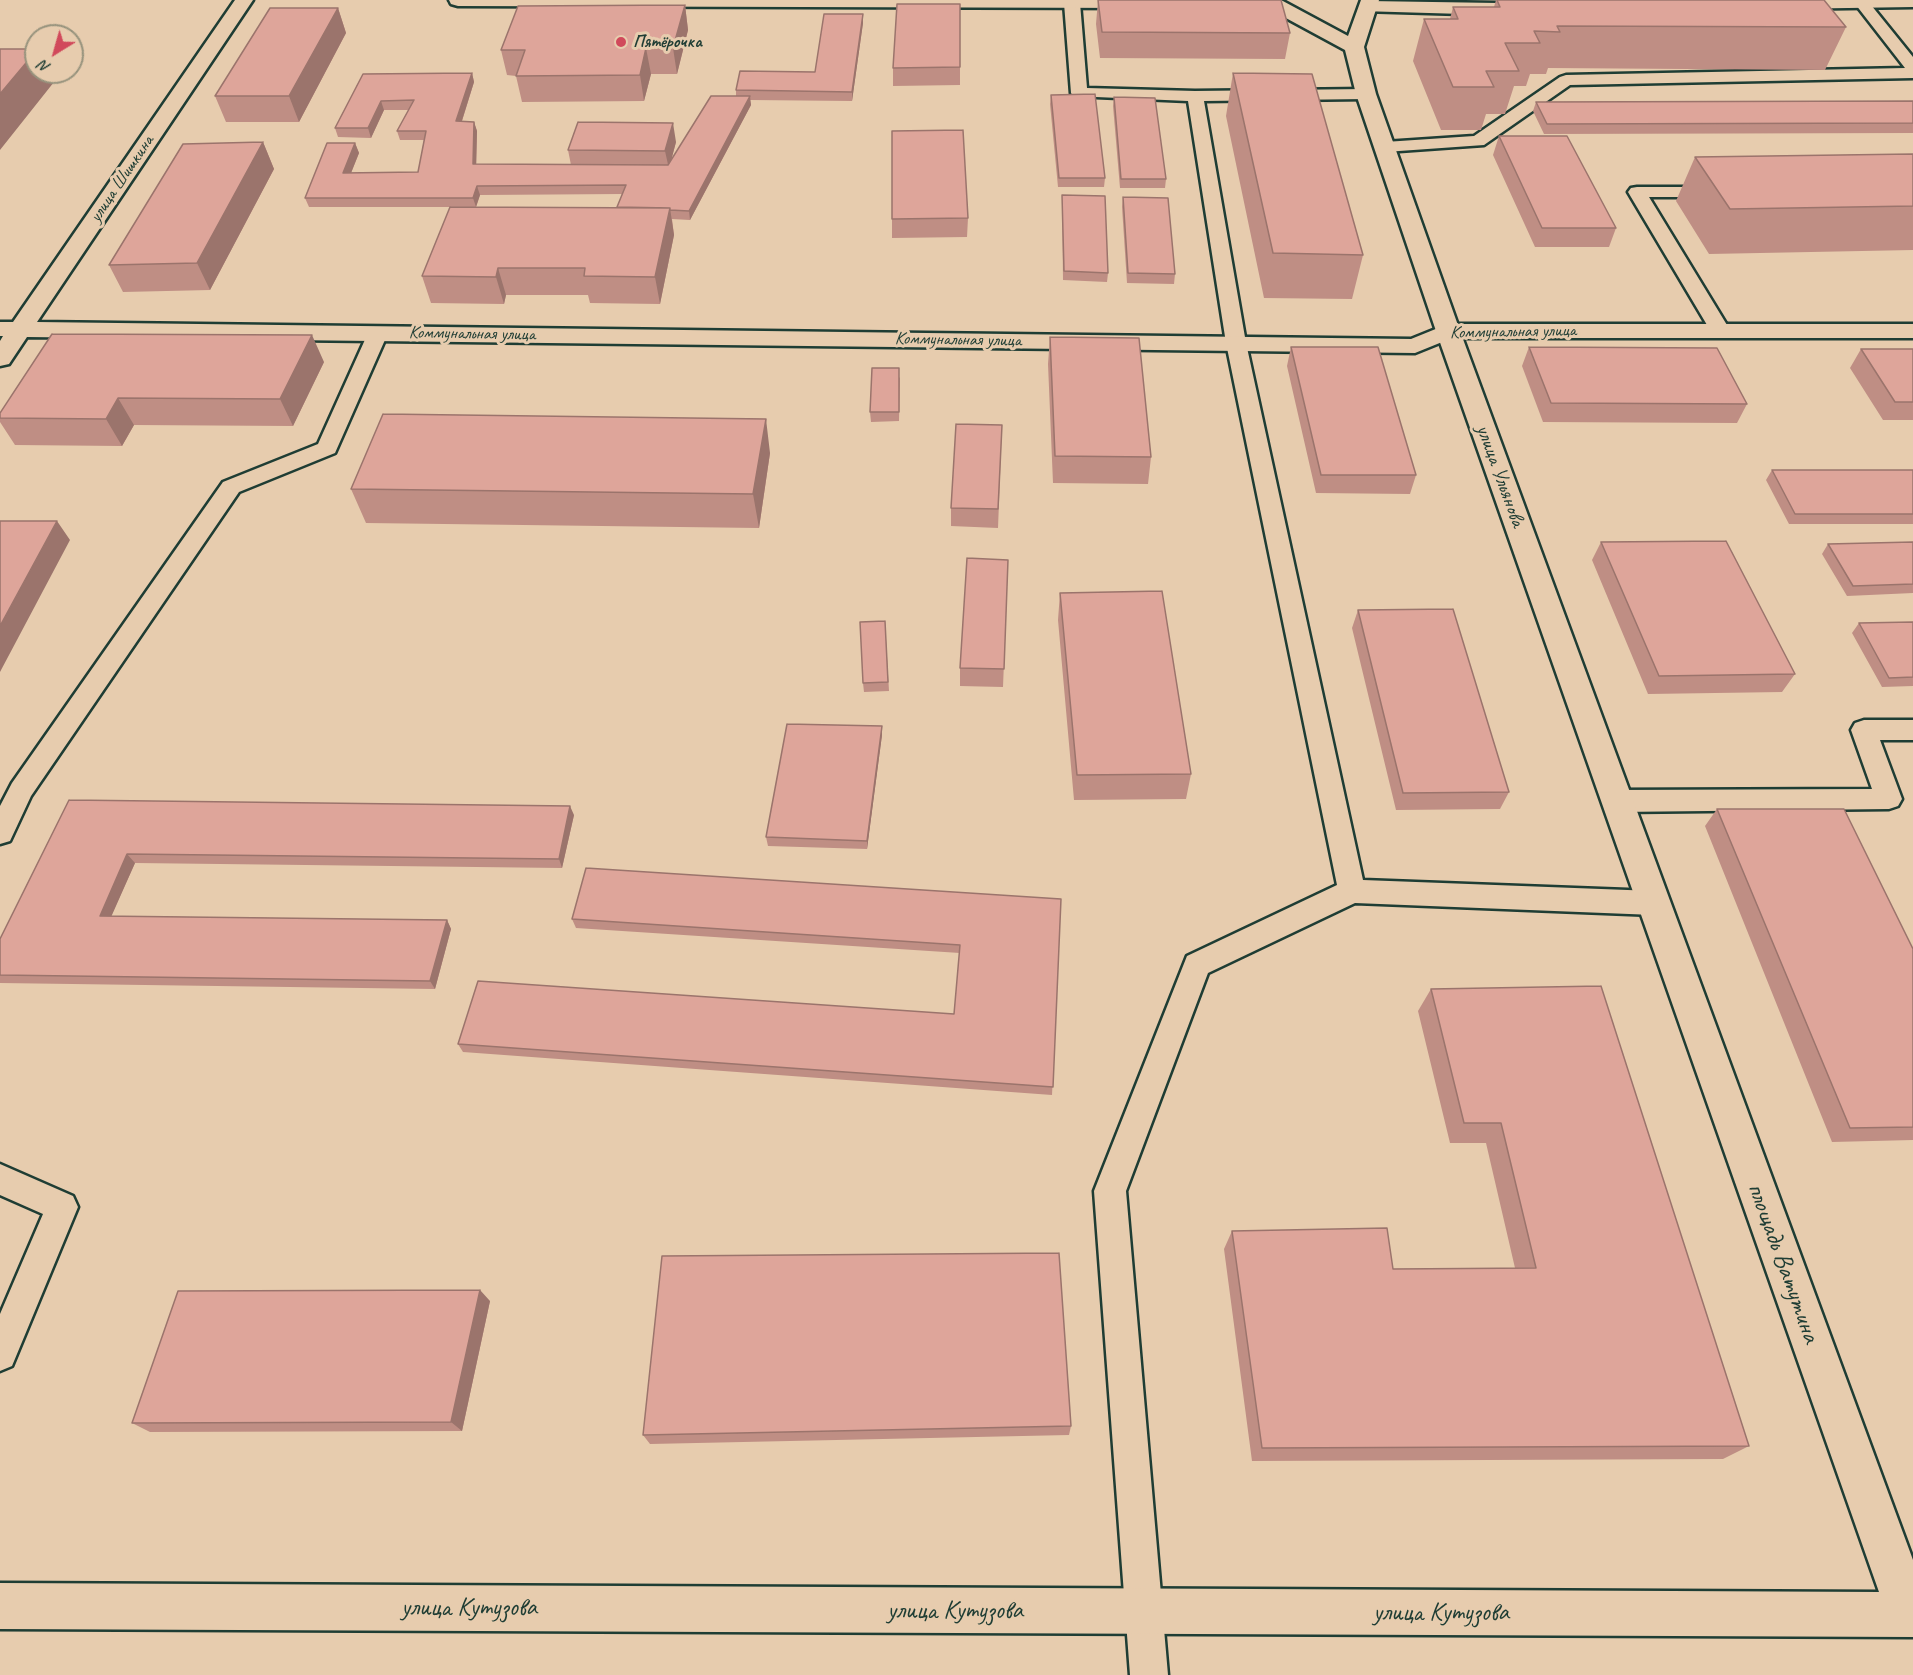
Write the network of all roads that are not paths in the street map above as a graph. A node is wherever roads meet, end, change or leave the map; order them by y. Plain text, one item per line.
1 (244, 0) edge
2 (458, 0) edge
3 (497, 0) edge
4 (1266, 0) edge
5 (1167, 1) edge
6 (1913, 1) edge
7 (1861, 2) junction
8 (1072, 3) junction
9 (1369, 3) edge
10 (1494, 4) edge
11 (1767, 4) edge
12 (1520, 8) edge
13 (1354, 47) junction
14 (1913, 68) edge
15 (1913, 73) edge
16 (1366, 94) junction
17 (1195, 96) junction
18 (1385, 147) junction
19 (1740, 192) edge
20 (10, 329) edge
21 (1720, 330) junction
22 (1448, 331) junction
23 (1913, 331) edge
24 (378, 333) junction
25 (1236, 343) junction
26 (0, 358) edge
27 (1913, 730) edge
28 (1617, 801) junction
29 (0, 833) edge
30 (1352, 891) junction
31 (1654, 903) junction
32 (0, 1179) edge
33 (0, 1354) edge
34 (0, 1606) edge
35 (1146, 1611) junction
36 (1912, 1619) edge
37 (1149, 1675) edge

1 - 20 street, улица Шишкина
2 - 3 street
3 - 8 street
4 - 13 street
5 - 8 street
6 - 7 street
7 - 11 street
7 - 14 lane
8 - 17 lane
9 - 10 street
9 - 13 street
10 - 12 street
13 - 16 street, улица Ульянова
15 - 18 lane
16 - 17 lane
16 - 18 street, улица Ульянова
17 - 25 lane
18 - 22 street, улица Ульянова
19 - 21 lane
20 - 24 street, Коммунальная улица
20 - 26 street, улица Шишкина
21 - 22 street, Коммунальная улица
21 - 23 street, Коммунальная улица
22 - 25 street, Коммунальная улица
22 - 28 street, улица Ульянова
24 - 25 street, Коммунальная улица
24 - 29 lane
25 - 30 lane
27 - 28 lane
28 - 31 street, улица Ульянова
30 - 31 lane
30 - 35 lane
31 - 36 street, площадь Ватутина
32 - 33 lane
34 - 35 street, улица Кутузова
35 - 36 street, улица Кутузова
35 - 37 lane

